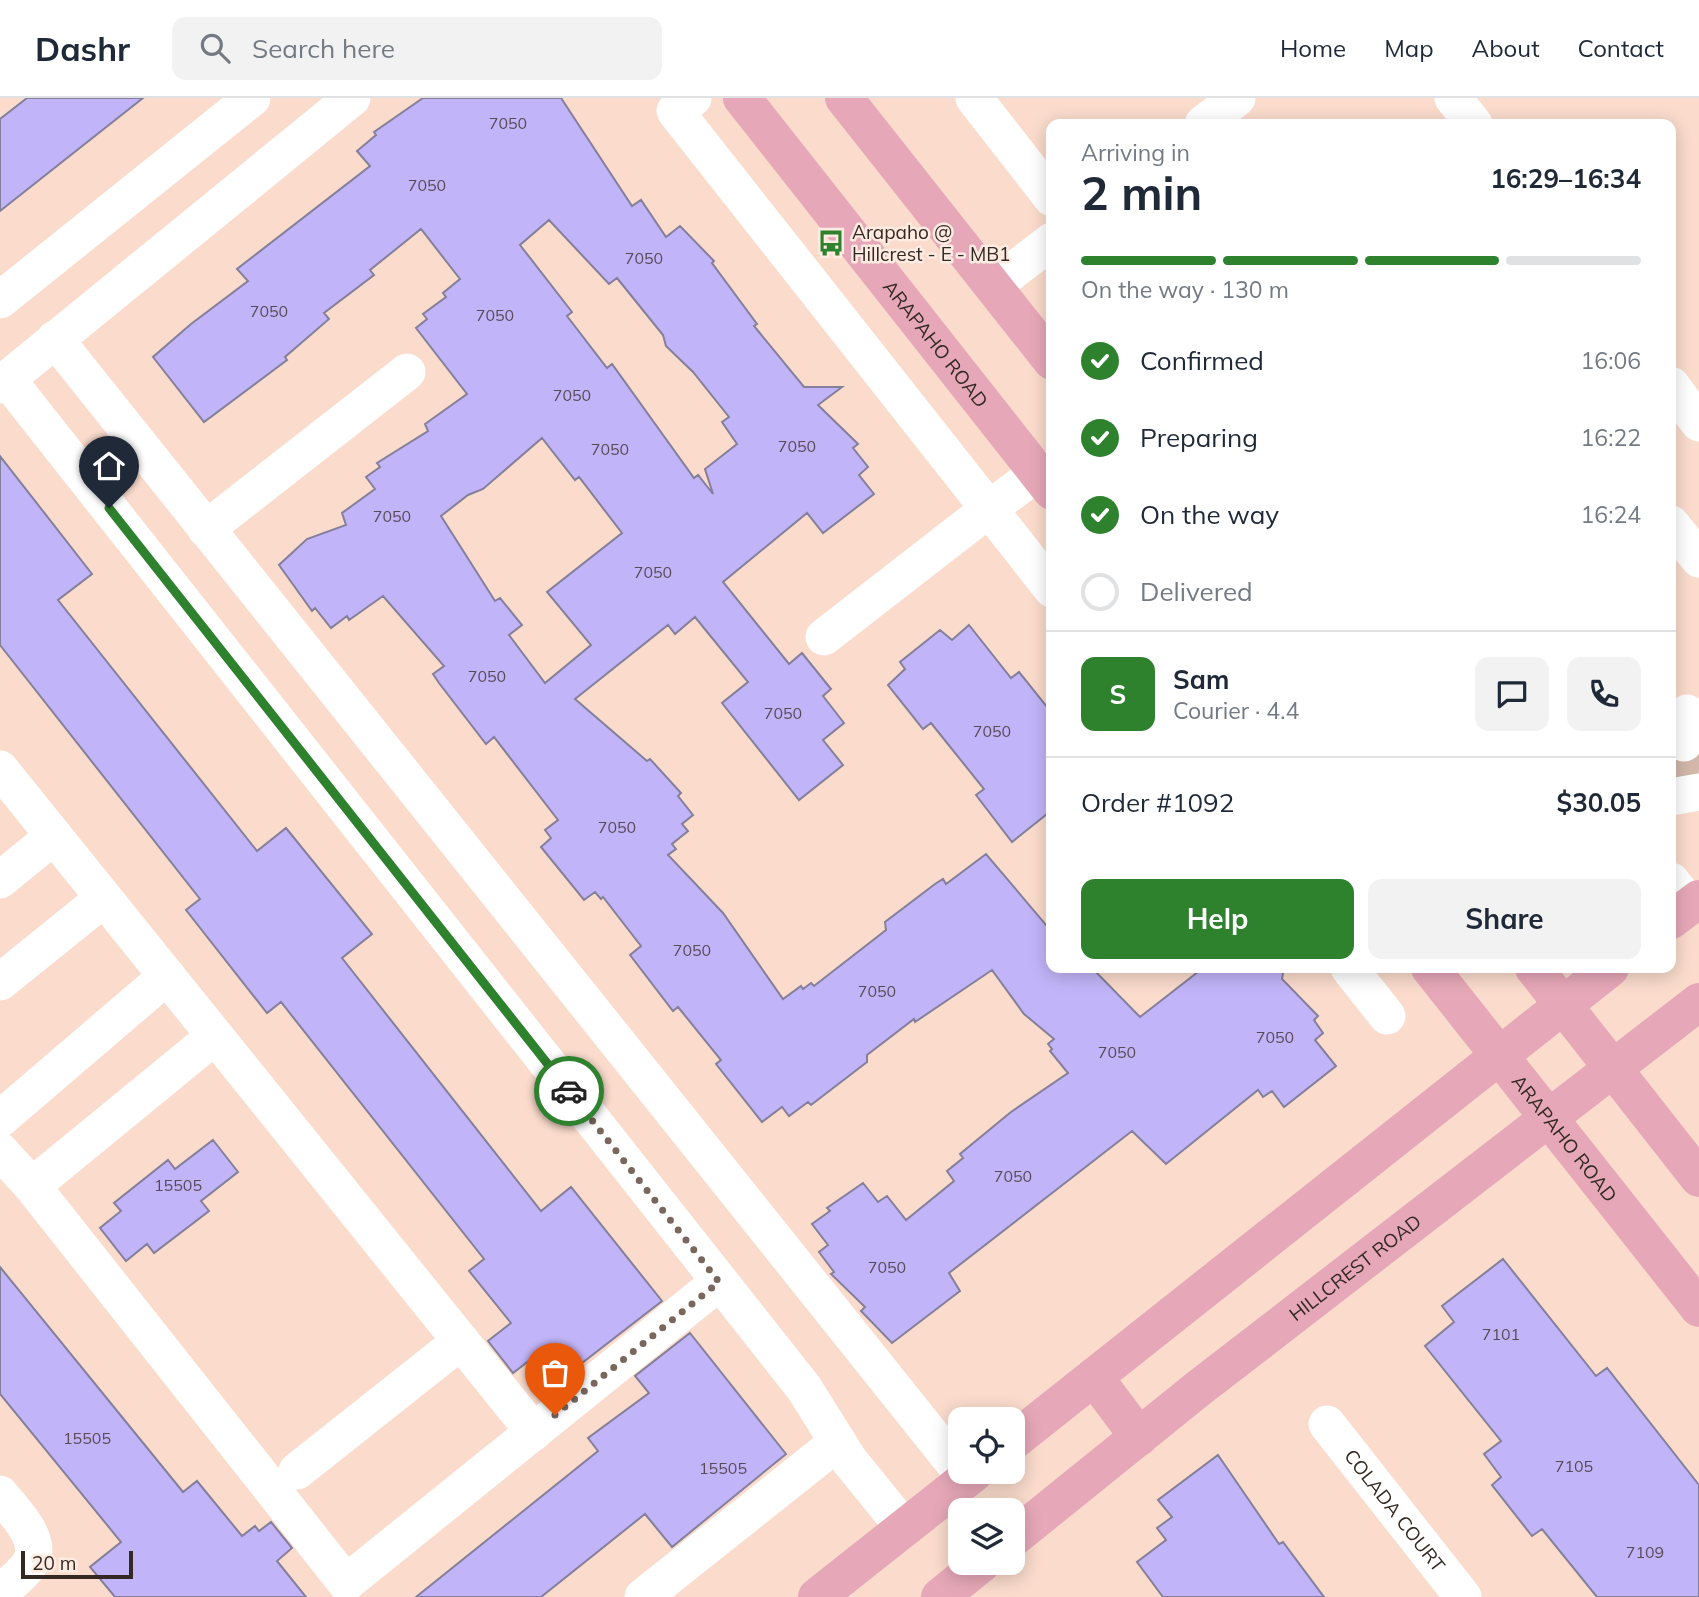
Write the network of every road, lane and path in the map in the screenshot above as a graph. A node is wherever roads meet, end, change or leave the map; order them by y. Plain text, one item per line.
1 (252, 98) edge
2 (352, 98) edge
3 (693, 98) edge
4 (742, 98) edge
5 (844, 98) edge
6 (974, 98) edge
7 (1237, 98) edge
8 (1453, 98) edge
9 (1210, 119) edge
10 (1470, 119) edge
11 (1046, 190) edge
12 (1046, 246) edge
13 (993, 286) junction
14 (0, 300) edge
15 (55, 339) junction
16 (1046, 353) edge
17 (407, 372) dead end
18 (4, 382) edge
19 (1682, 385) edge
20 (1699, 423) edge
21 (1046, 476) edge
22 (1046, 478) edge
23 (989, 509) junction
24 (206, 529) junction
25 (1676, 530) edge
26 (1699, 559) edge
27 (1046, 581) edge
28 (824, 638) dead end
29 (0, 769) edge
30 (54, 836) junction
31 (0, 880) edge
32 (103, 899) junction
33 (1353, 973) edge
34 (1434, 973) edge
35 (1538, 973) edge
36 (1604, 973) edge
37 (167, 976) junction
38 (0, 982) edge
39 (1699, 1002) edge
40 (1563, 1005) junction
41 (1387, 1016) dead end
42 (215, 1036) junction
43 (1499, 1056) junction
44 (1613, 1069) junction
45 (1549, 1118) junction
46 (0, 1119) edge
47 (0, 1151) edge
48 (1699, 1178) edge
49 (32, 1186) junction
50 (719, 1282) junction
51 (1699, 1308) edge
52 (461, 1341) junction
53 (1094, 1377) junction
54 (1327, 1424) dead end
55 (534, 1432) junction
56 (1025, 1432) edge
57 (1139, 1437) junction
58 (838, 1442) junction
59 (948, 1451) edge
60 (297, 1471) dead end
61 (954, 1484) edge
62 (0, 1494) edge
63 (904, 1528) junction
64 (1025, 1528) edge
65 (967, 1575) edge
66 (337, 1590) edge
67 (0, 1593) edge
68 (643, 1597) edge
69 (817, 1597) edge
70 (940, 1597) edge
71 (1463, 1597) edge

1 - 14 street
2 - 15 street
3 - 23 street
4 - 21 main road, ARAPAHO ROAD
5 - 13 main road
6 - 11 street
7 - 9 street
8 - 10 street
12 - 13 street
13 - 16 main road
15 - 18 street
15 - 24 street
17 - 24 street
18 - 50 street
19 - 20 street
22 - 23 street
23 - 27 street
23 - 28 street
24 - 59 street
25 - 26 street
29 - 30 street
30 - 31 street
30 - 32 street
32 - 37 street
32 - 38 street
33 - 41 street
34 - 43 main road, ARAPAHO ROAD
35 - 40 main road
36 - 40 main road
37 - 42 street
37 - 46 street
39 - 44 main road, HILLCREST ROAD
40 - 43 main road
40 - 44 main road
42 - 49 street
42 - 52 street
43 - 45 main road, ARAPAHO ROAD
43 - 53 main road
44 - 45 main road, HILLCREST ROAD
44 - 48 main road
45 - 51 main road, ARAPAHO ROAD
45 - 57 main road, HILLCREST ROAD
47 - 49 street
49 - 66 street
50 - 55 street
50 - 58 street
52 - 55 street
52 - 60 street
53 - 56 main road
53 - 57 main road
54 - 71 street, COLADA COURT
55 - 66 street
57 - 64 main road, HILLCREST ROAD
58 - 63 street
58 - 68 street
61 - 63 main road
62 - 67 street
63 - 69 main road
65 - 70 main road

